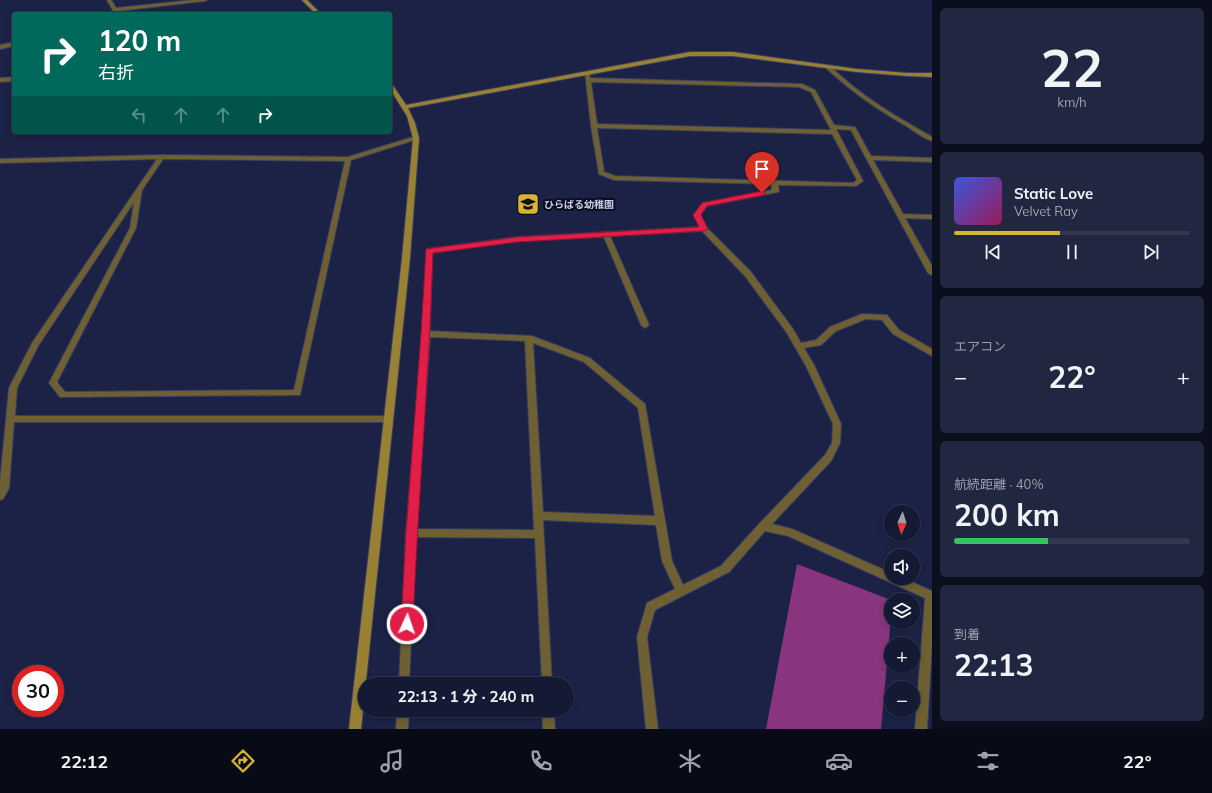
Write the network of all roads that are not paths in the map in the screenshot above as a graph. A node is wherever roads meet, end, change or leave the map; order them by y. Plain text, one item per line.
1 (109, 0) edge
2 (205, 0) edge
3 (304, 0) edge
4 (116, 12) edge
5 (317, 12) edge
6 (12, 44) edge
7 (0, 47) edge
8 (827, 66) junction
9 (587, 72) junction
10 (932, 75) edge
11 (12, 79) edge
12 (0, 80) edge
13 (588, 80) junction
14 (392, 88) edge
15 (405, 107) junction
16 (594, 126) junction
17 (833, 129) junction
18 (416, 138) junction
19 (932, 139) edge
20 (161, 158) junction
21 (870, 158) junction
22 (348, 159) junction
23 (932, 160) edge
24 (0, 161) edge
25 (774, 183) junction
26 (139, 190) junction
27 (901, 216) junction
28 (932, 217) edge
29 (704, 229) junction
30 (606, 234) junction
31 (932, 273) edge
32 (644, 325) dead end
33 (426, 334) junction
34 (529, 338) junction
35 (798, 346) junction
36 (932, 353) edge
37 (10, 419) junction
38 (389, 419) junction
39 (1, 490) edge
40 (538, 516) junction
41 (661, 521) junction
42 (763, 526) junction
43 (411, 533) junction
44 (539, 534) junction
45 (681, 591) junction
46 (931, 596) edge
47 (404, 677) edge
48 (547, 677) edge
49 (402, 717) edge
50 (548, 717) edge
51 (355, 729) edge
52 (402, 729) edge
53 (549, 729) edge
54 (652, 729) edge
55 (921, 729) edge

1 - 4 street
2 - 4 street
3 - 5 street
6 - 7 street
8 - 9 street
8 - 10 street
8 - 19 street
9 - 13 street
9 - 15 street
11 - 12 street
13 - 16 street
13 - 17 street
14 - 15 street
15 - 18 street
16 - 17 street
16 - 25 street
17 - 21 street
17 - 25 street
18 - 22 street
18 - 38 street
20 - 22 street
20 - 24 street
20 - 26 street
21 - 23 street
21 - 27 street
22 - 26 street
25 - 29 street
26 - 37 street
27 - 28 street
27 - 31 street
29 - 30 street
29 - 35 street
30 - 32 street
30 - 33 street
33 - 34 street
33 - 43 street
34 - 40 street
34 - 41 street
35 - 36 street
35 - 42 street
37 - 38 street
37 - 39 street
38 - 51 street
40 - 41 street
40 - 44 street
41 - 45 street
42 - 45 street
42 - 46 street
43 - 44 street
43 - 47 street
44 - 48 street
45 - 54 street
46 - 55 street
49 - 52 street
50 - 53 street

